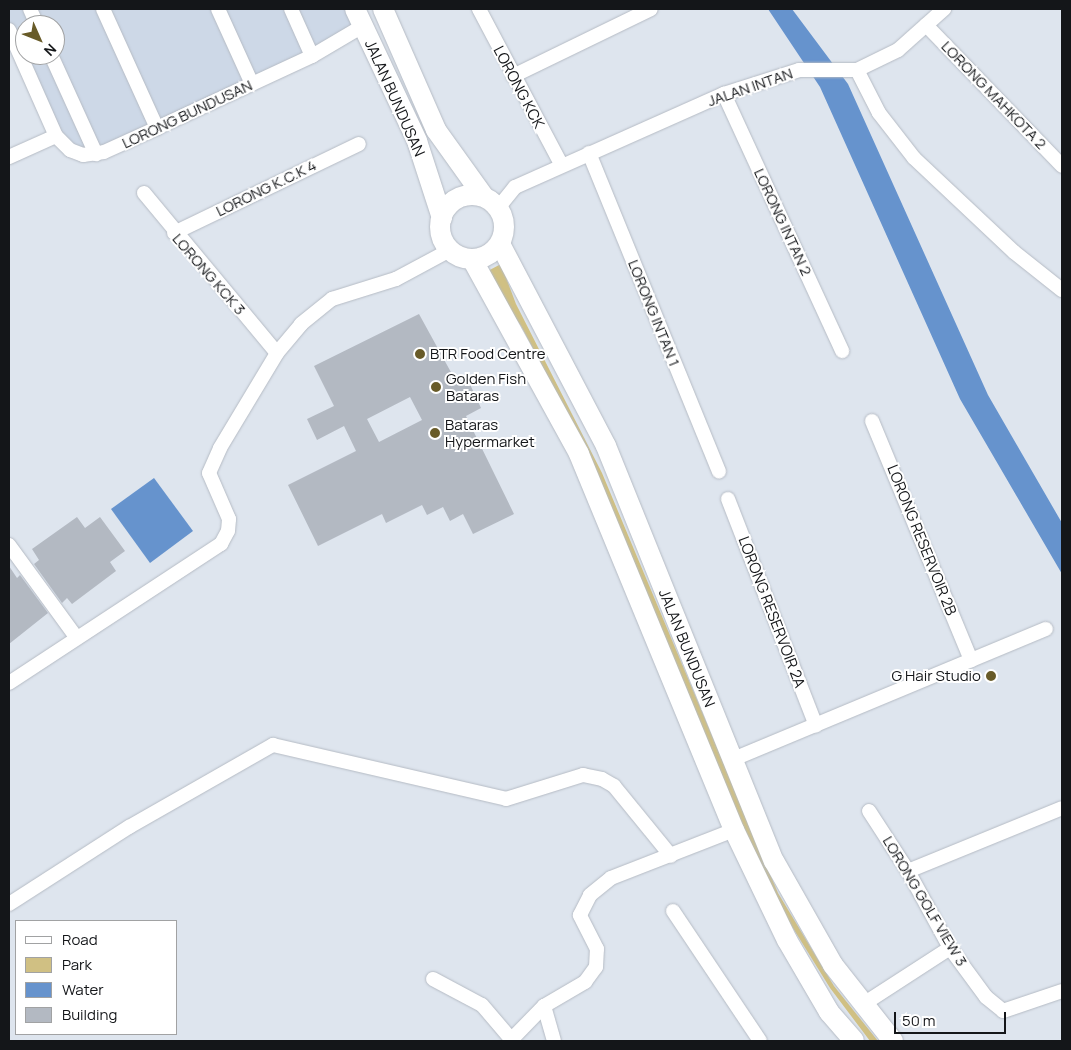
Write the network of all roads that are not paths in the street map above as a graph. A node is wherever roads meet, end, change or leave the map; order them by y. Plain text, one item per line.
1 (103, 9) edge
2 (218, 9) edge
3 (291, 9) edge
4 (383, 9) edge
5 (479, 9) edge
6 (651, 9) edge
7 (944, 9) edge
8 (359, 18) edge
9 (926, 25) junction
10 (9, 30) edge
11 (312, 56) junction
12 (56, 65) edge
13 (850, 69) junction
14 (513, 76) junction
15 (252, 84) junction
16 (724, 94) junction
17 (157, 128) junction
18 (56, 136) junction
19 (359, 144) dead end
20 (589, 153) junction
21 (96, 154) junction
22 (9, 156) edge
23 (561, 164) junction
24 (1062, 166) edge
25 (144, 193) dead end
26 (491, 202) junction
27 (442, 218) junction
28 (174, 233) junction
29 (500, 244) junction
30 (450, 250) junction
31 (472, 259) junction
32 (1062, 290) edge
33 (842, 351) dead end
34 (277, 353) junction
35 (872, 421) dead end
36 (719, 472) dead end
37 (728, 499) dead end
38 (9, 545) edge
39 (1046, 629) dead end
40 (76, 637) junction
41 (971, 660) junction
42 (9, 683) edge
43 (816, 726) junction
44 (732, 760) junction
45 (1062, 808) edge
46 (869, 811) dead end
47 (734, 830) junction
48 (671, 856) junction
49 (908, 871) junction
50 (9, 904) edge
51 (672, 911) dead end
52 (950, 948) junction
53 (433, 979) dead end
54 (1062, 991) edge
55 (862, 1005) junction
56 (544, 1006) junction
57 (511, 1040) edge
58 (554, 1041) edge
59 (760, 1041) edge
60 (854, 1041) edge
61 (893, 1041) edge

1 - 17 street
2 - 15 street
3 - 11 street
4 - 26 main road, JALAN BUNDUSAN
5 - 14 street, LORONG KCK
6 - 14 street
7 - 9 street
8 - 11 street, LORONG BUNDUSAN
8 - 27 main road, JALAN BUNDUSAN
9 - 13 street
9 - 24 street, LORONG MAHKOTA 2
10 - 18 street
11 - 15 street, LORONG BUNDUSAN
12 - 21 street
13 - 16 street, JALAN INTAN
13 - 32 street
14 - 23 street, LORONG KCK
15 - 17 street, LORONG BUNDUSAN
16 - 20 street, JALAN INTAN
16 - 33 street, LORONG INTAN 2
17 - 21 street, LORONG BUNDUSAN
18 - 21 street
18 - 22 street
19 - 28 street, LORONG K.C.K 4
20 - 23 street, JALAN INTAN
20 - 36 street, LORONG INTAN 1
23 - 26 street, JALAN INTAN
25 - 28 street, LORONG KCK 3
26 - 27 main road
26 - 29 main road
27 - 30 main road
28 - 34 street, LORONG KCK 3
29 - 31 main road
29 - 44 main road, JALAN BUNDUSAN
30 - 31 main road
30 - 34 street
31 - 47 main road, JALAN BUNDUSAN
34 - 40 street
35 - 41 street, LORONG RESERVOIR 2B
37 - 43 street, LORONG RESERVOIR 2A
38 - 40 street
39 - 41 street
40 - 42 street
41 - 43 street
43 - 44 street
44 - 55 main road, JALAN BUNDUSAN
45 - 49 street
46 - 49 street, LORONG GOLF VIEW 3
47 - 48 street
47 - 60 main road, JALAN BUNDUSAN
48 - 50 street
48 - 56 street
49 - 52 street, LORONG GOLF VIEW 3
51 - 59 street
52 - 54 street, LORONG GOLF VIEW 3
52 - 55 street
53 - 57 street
55 - 61 main road, JALAN BUNDUSAN
56 - 57 street
56 - 58 street

